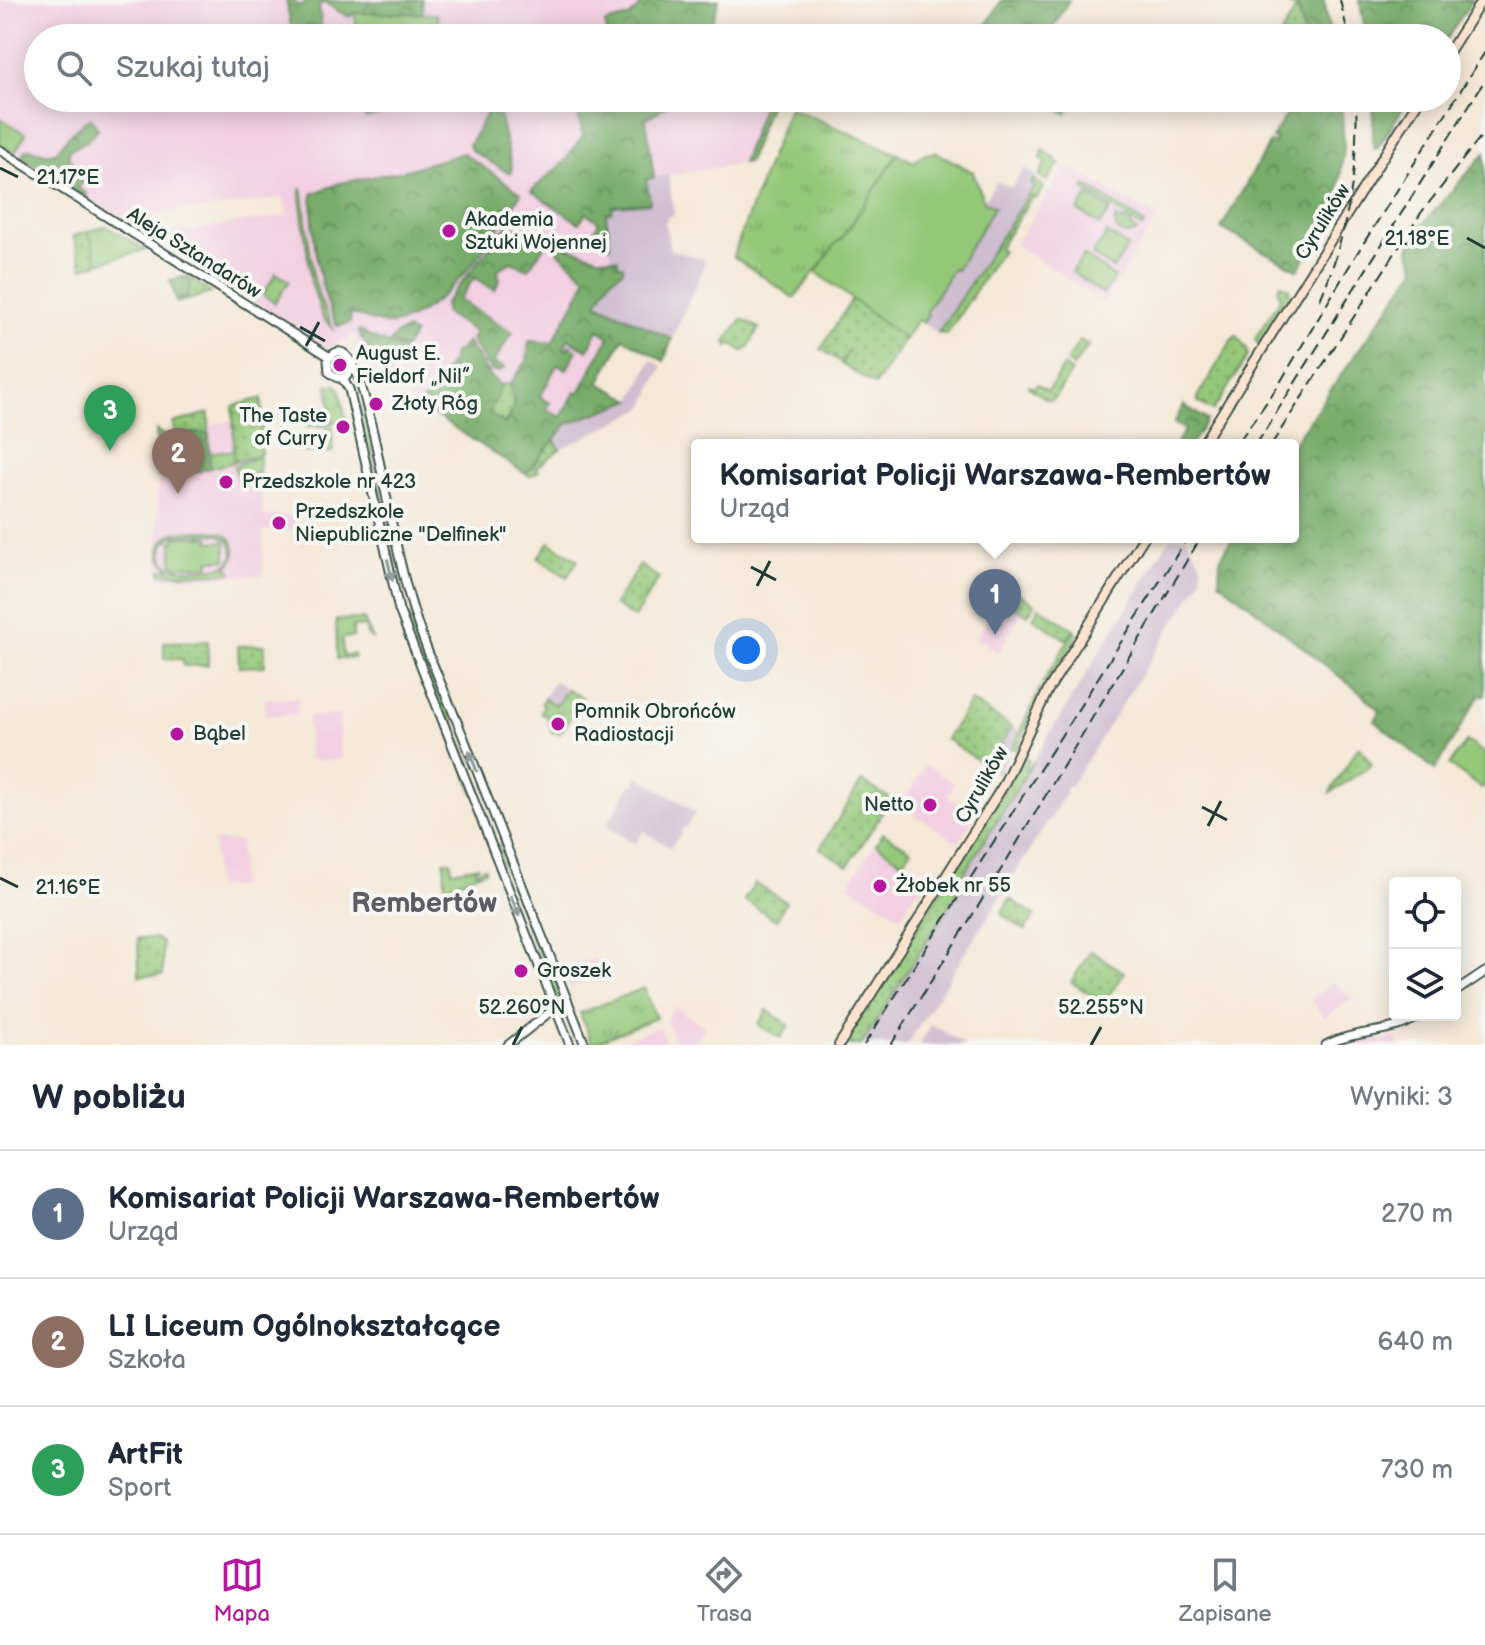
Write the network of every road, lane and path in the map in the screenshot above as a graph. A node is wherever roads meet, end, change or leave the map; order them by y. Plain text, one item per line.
1 (1482, 0) edge
2 (1461, 33) edge
3 (1411, 112) edge
4 (0, 150) edge
5 (330, 357) junction
6 (352, 369) junction
7 (342, 378) junction
8 (1206, 439) edge
9 (1140, 543) edge
10 (1485, 972) edge
11 (1461, 988) edge
12 (568, 1002) junction
13 (555, 1008) junction
14 (1413, 1021) edge
15 (508, 1045) edge
16 (570, 1045) edge
17 (585, 1045) edge
18 (839, 1045) edge
19 (1326, 1045) edge

1 - 2 main road
3 - 8 main road, Cyrulików
4 - 5 street, Aleja Sztandarów
5 - 6 street
5 - 7 street
6 - 7 street
12 -> 6 street
7 -> 13 street
9 - 18 main road, Cyrulików
10 - 11 street
12 - 13 street
12 - 17 street
13 - 15 street
13 - 16 street
14 - 19 street

